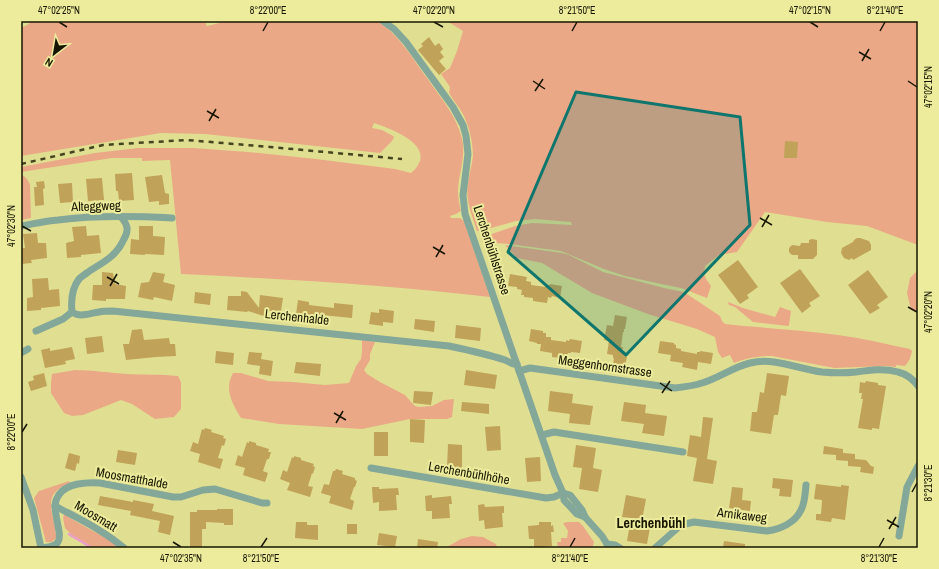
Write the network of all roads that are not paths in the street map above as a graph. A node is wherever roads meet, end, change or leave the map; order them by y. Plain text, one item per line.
1 (383, 21) edge
2 (121, 217) junction
3 (172, 218) dead end
4 (21, 226) edge
5 (72, 312) junction
6 (36, 331) dead end
7 (28, 348) dead end
8 (21, 353) edge
9 (518, 368) junction
10 (918, 386) edge
11 (542, 435) junction
12 (683, 452) dead end
13 (918, 466) edge
14 (370, 468) dead end
15 (21, 477) edge
16 (806, 485) dead end
17 (564, 493) junction
18 (267, 503) dead end
19 (55, 506) junction
20 (899, 536) dead end
21 (607, 547) edge
22 (41, 548) edge
23 (124, 548) edge
24 (620, 548) edge
25 (655, 548) edge

1 - 9 street, Lerchenbühlstrasse
2 - 3 street, Alteggweg
2 - 4 street, Alteggweg
2 - 5 street
5 - 6 street
5 - 9 street, Lerchenhalde
7 - 8 street
9 - 10 street, Meggenhornstrasse
9 - 11 street, Lerchenbühlstrasse
11 - 12 street
11 - 17 street, Lerchenbühlstrasse
13 - 20 street
14 - 17 street, Lerchenbühlhöhe
15 - 22 street
16 - 25 street, Arnikaweg
17 - 21 street, Lerchenbühlstrasse
18 - 19 street, Moosmatthalde
19 - 22 street
19 - 23 street, Moosmatt
21 - 24 street, Lerchenbühlstrasse

